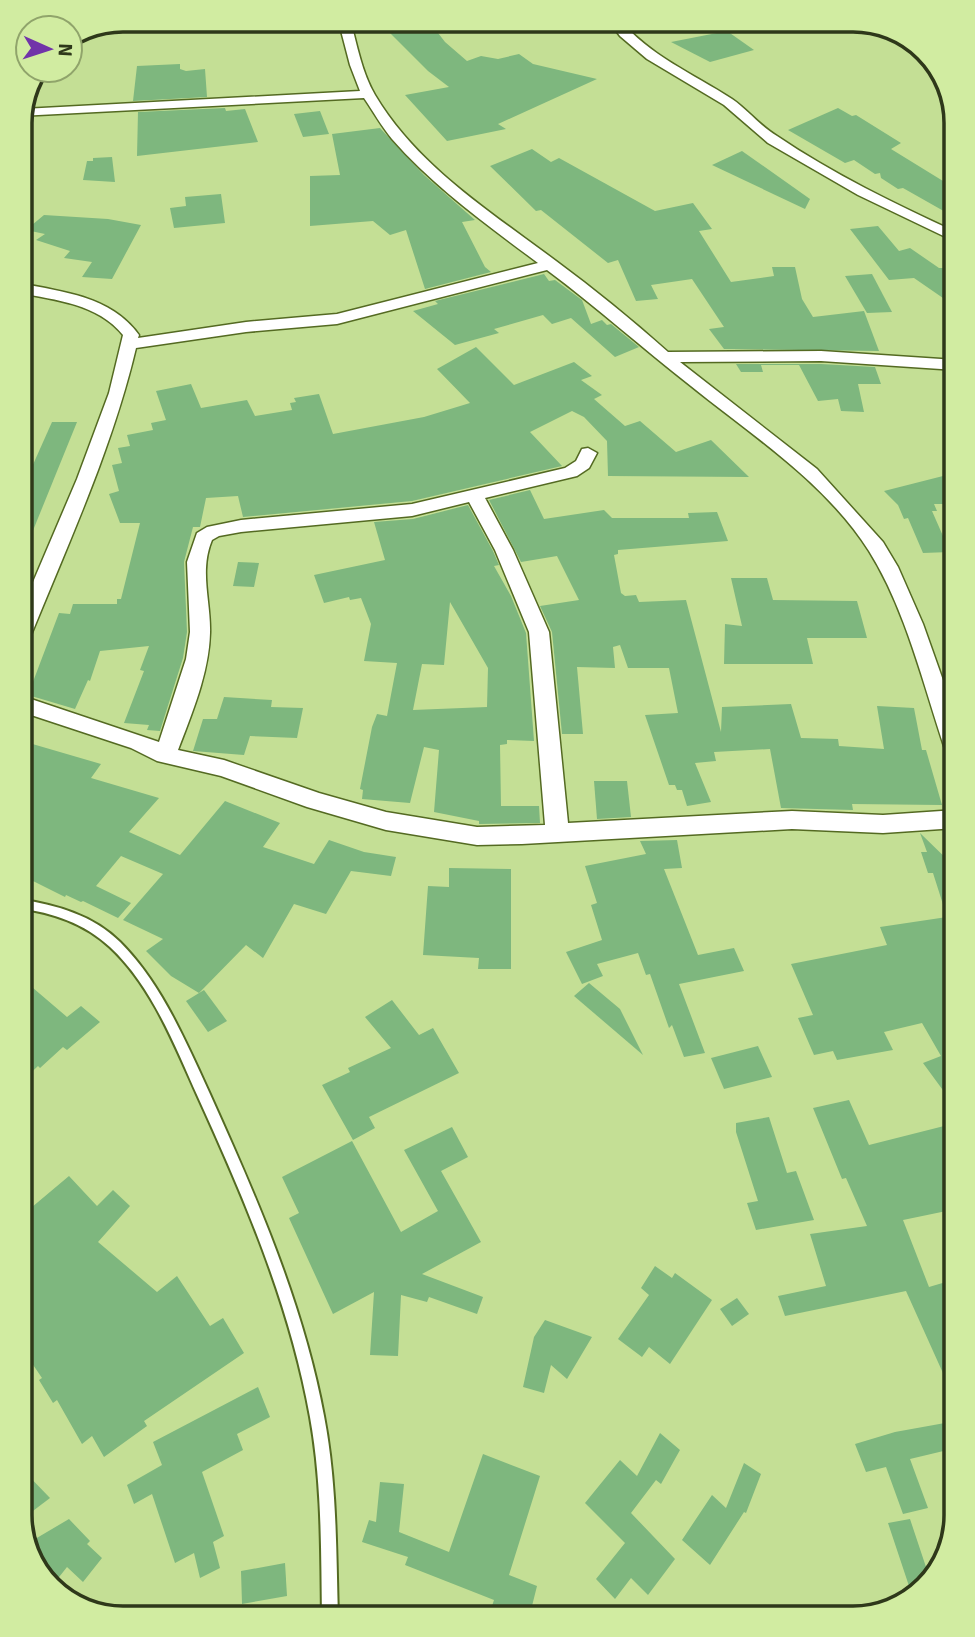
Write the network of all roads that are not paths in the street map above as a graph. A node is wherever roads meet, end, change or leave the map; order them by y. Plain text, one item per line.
1 (347, 32) edge
2 (622, 32) edge
3 (368, 94) junction
4 (33, 112) edge
5 (944, 232) edge
6 (551, 264) junction
7 (32, 291) edge
8 (130, 344) junction
9 (664, 357) junction
10 (944, 364) edge
11 (588, 453) dead end
12 (475, 497) junction
13 (32, 609) edge
14 (32, 707) edge
15 (944, 713) edge
16 (165, 755) junction
17 (944, 820) edge
18 (557, 831) junction
19 (32, 906) edge
20 (330, 1605) edge

1 - 3 street
2 - 5 street
3 - 4 street
3 - 6 street
6 - 8 street
6 - 9 street
7 - 8 street
8 - 13 street
9 - 10 street
9 - 15 street
11 - 12 street
12 - 16 street
12 - 18 street
14 - 16 street
16 - 18 street
17 - 18 street
19 - 20 lane

